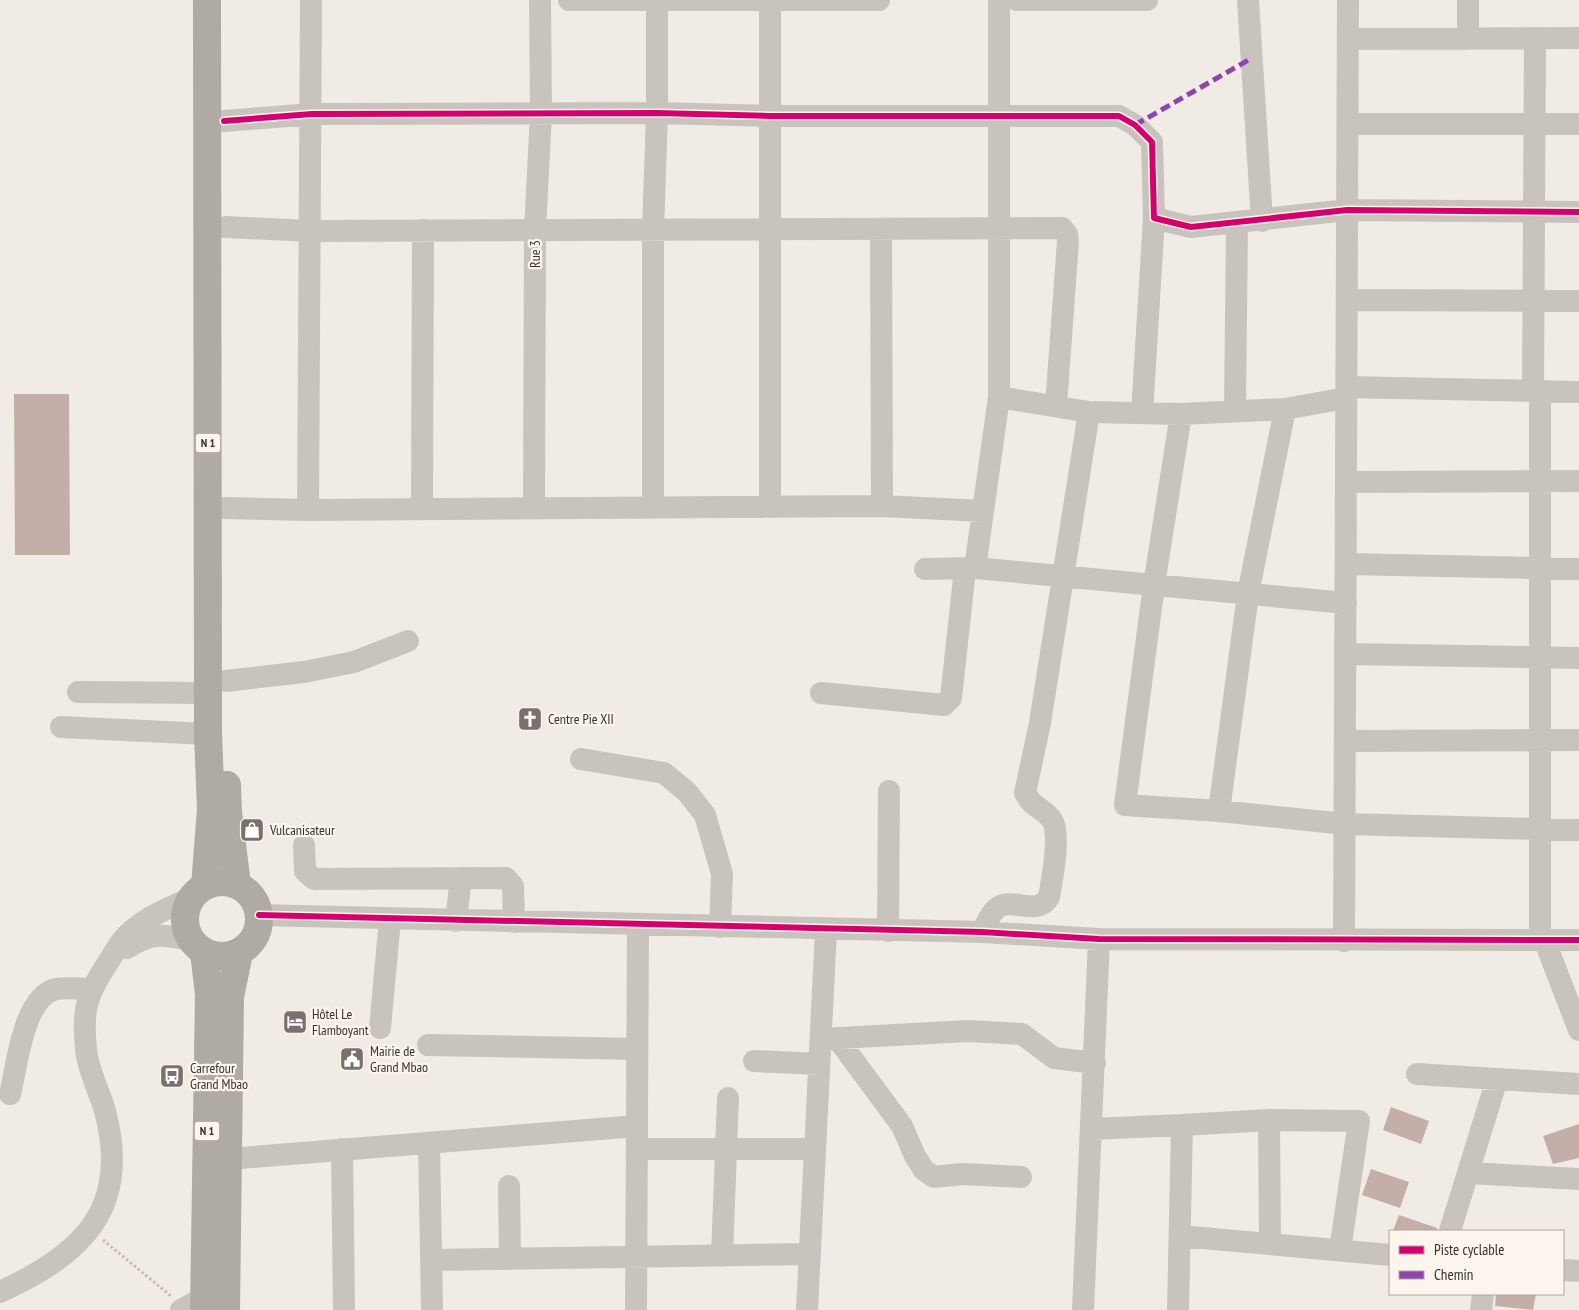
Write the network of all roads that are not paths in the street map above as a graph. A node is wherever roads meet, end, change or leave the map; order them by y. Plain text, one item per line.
1 (207, 0) edge
2 (223, 0) edge
3 (312, 0) edge
4 (540, 0) edge
5 (570, 0) edge
6 (657, 0) edge
7 (770, 0) edge
8 (879, 0) edge
9 (999, 0) edge
10 (1017, 0) edge
11 (1147, 0) edge
12 (1248, 0) edge
13 (1348, 0) edge
14 (1468, 0) edge
15 (1109, 1) edge
16 (1535, 38) junction
17 (1579, 38) edge
18 (1348, 39) junction
19 (1468, 39) junction
20 (657, 113) junction
21 (312, 114) junction
22 (540, 114) junction
23 (769, 116) junction
24 (999, 116) junction
25 (224, 121) junction
26 (1348, 124) junction
27 (1534, 124) junction
28 (1579, 124) edge
29 (1347, 210) junction
30 (1534, 211) junction
31 (1579, 212) edge
32 (1154, 218) junction
33 (1262, 221) junction
34 (1237, 223) junction
35 (225, 227) junction
36 (999, 229) junction
37 (423, 230) junction
38 (535, 230) junction
39 (770, 230) junction
40 (881, 230) junction
41 (311, 231) junction
42 (653, 231) junction
43 (1347, 300) junction
44 (1533, 301) junction
45 (1579, 301) edge
46 (1536, 391) junction
47 (1346, 392) junction
48 (1579, 392) edge
49 (999, 396) junction
50 (1056, 406) junction
51 (1285, 409) junction
52 (1235, 411) junction
53 (1089, 412) junction
54 (1142, 413) junction
55 (1181, 414) junction
56 (1540, 481) junction
57 (1579, 481) edge
58 (1346, 482) junction
59 (882, 506) junction
60 (770, 507) junction
61 (225, 508) junction
62 (422, 508) junction
63 (534, 508) junction
64 (653, 508) junction
65 (308, 510) junction
66 (983, 511) junction
67 (1346, 564) junction
68 (970, 568) junction
69 (1540, 568) junction
70 (925, 569) dead end
71 (1579, 569) edge
72 (1061, 576) junction
73 (1154, 585) junction
74 (1248, 594) junction
75 (1346, 603) junction
76 (408, 641) dead end
77 (1346, 654) junction
78 (1540, 657) junction
79 (1579, 658) edge
80 (217, 687) junction
81 (78, 692) dead end
82 (821, 693) dead end
83 (61, 727) dead end
84 (208, 734) junction
85 (1540, 738) junction
86 (1579, 740) edge
87 (1345, 741) junction
88 (581, 759) dead end
89 (889, 792) dead end
90 (1219, 811) junction
91 (1345, 824) junction
92 (1539, 829) junction
93 (1579, 830) edge
94 (304, 845) dead end
95 (461, 878) junction
96 (237, 885) junction
97 (198, 892) junction
98 (259, 916) junction
99 (390, 919) junction
100 (456, 921) junction
101 (514, 922) junction
102 (638, 925) junction
103 (720, 927) junction
104 (826, 930) junction
105 (888, 931) junction
106 (982, 932) junction
107 (1099, 939) junction
108 (1542, 939) junction
109 (1579, 940) edge
110 (1344, 941) junction
111 (197, 946) junction
112 (239, 953) junction
113 (111, 959) junction
114 (91, 988) junction
115 (380, 1028) dead end
116 (1579, 1030) edge
117 (829, 1038) junction
118 (428, 1044) dead end
119 (637, 1049) junction
120 (754, 1061) dead end
121 (1094, 1063) junction
122 (820, 1064) junction
123 (1417, 1074) dead end
124 (1497, 1079) junction
125 (1579, 1084) edge
126 (10, 1094) dead end
127 (728, 1098) dead end
128 (1269, 1120) junction
129 (1182, 1125) junction
130 (637, 1126) junction
131 (1092, 1129) junction
132 (429, 1143) junction
133 (342, 1149) junction
134 (637, 1149) junction
135 (726, 1149) junction
136 (815, 1149) junction
137 (228, 1159) junction
138 (1468, 1173) junction
139 (1021, 1177) dead end
140 (1579, 1179) edge
141 (510, 1186) dead end
142 (1450, 1230) edge
143 (1180, 1236) junction
144 (1270, 1244) junction
145 (1340, 1250) junction
146 (810, 1254) junction
147 (1389, 1255) edge
148 (722, 1256) junction
149 (636, 1257) junction
150 (510, 1259) junction
151 (431, 1260) junction
152 (1564, 1270) edge
153 (1579, 1271) edge
154 (4, 1290) edge
155 (1482, 1295) edge
156 (200, 1307) edge
157 (344, 1310) edge
158 (432, 1310) edge
159 (636, 1310) edge
160 (807, 1310) edge
161 (1083, 1310) edge
162 (1178, 1310) edge
163 (1481, 1310) edge

1 - 80 highway, N 1
2 - 25 highway, N 1
3 - 21 street
4 - 22 street, Rue 3
5 - 6 street
6 - 7 street
6 - 20 street
7 - 8 street
7 - 23 street
9 - 24 street
10 - 15 street
11 - 15 street
12 - 33 street
13 - 18 street
14 - 19 street
16 - 17 street
16 - 19 street
16 - 27 street
18 - 19 street
18 - 26 street
20 - 22 street
20 - 23 street
20 - 42 street
21 - 22 street
21 - 25 street
21 - 41 street
22 - 38 street, Rue 3
23 - 24 street
23 - 39 street
24 - 32 street
24 - 36 street
25 - 35 highway, N 1
26 - 27 street
26 - 29 street
27 - 28 street
27 - 30 street
29 - 30 street
29 - 33 street
29 - 43 street
30 - 31 street
30 - 44 street
32 - 34 street
32 - 54 street
33 - 34 street
34 - 52 street
35 - 41 street
35 - 61 highway, N 1
36 - 40 street
36 - 49 street
36 - 50 street
37 - 38 street
37 - 41 street
37 - 62 street
38 - 42 street
38 - 63 street, Rue 3
39 - 40 street
39 - 42 street
39 - 60 street
40 - 59 street
41 - 65 street
42 - 64 street
43 - 44 street
43 - 47 street
44 - 45 street
44 - 46 street
46 - 47 street
46 - 48 street
46 - 56 street
47 - 51 street
47 - 58 street
49 - 50 street
49 - 66 street
50 - 53 street
51 - 52 street
51 - 74 street
52 - 55 street
53 - 54 street
53 - 72 street
54 - 55 street
55 - 73 street
56 - 57 street
56 - 58 street
56 - 69 street
58 - 67 street
59 - 60 street
59 - 66 street
60 - 64 street
61 - 65 street
61 - 80 highway, N 1
62 - 63 street
62 - 65 street
63 - 64 street
66 - 68 street
67 - 69 street
67 - 75 street
68 - 70 street
68 - 72 street
68 - 82 street
69 - 71 street
69 - 78 street
72 - 73 street
72 - 106 street
73 - 74 street
73 - 90 street
74 - 75 street
74 - 90 street
75 - 77 street
76 - 80 street
77 - 78 street
77 - 87 street
78 - 79 street
78 - 85 street
80 - 81 street
80 - 84 highway, N 1
80 - 96 highway, N 1
83 - 84 street
84 - 97 highway, N 1
85 - 86 street
85 - 87 street
85 - 92 street
87 - 91 street
88 - 103 street
89 - 105 street
90 - 91 street
91 - 92 street
91 - 110 street
92 - 93 street
92 - 108 street
94 - 95 street
95 - 100 street
95 - 101 street
96 - 97 highway
96 - 98 highway
97 - 111 highway, N 1
97 - 113 street
98 - 99 street
98 - 112 highway, N 1
99 - 100 street
99 - 115 street
100 - 101 street
101 - 102 street
102 - 103 street
102 - 119 street
103 - 104 street
104 - 105 street
104 - 117 street
105 - 106 street
106 - 107 street
107 - 110 street
107 - 121 street
108 - 109 street
108 - 110 street
108 - 116 street
111 - 112 highway
111 - 113 street
111 - 156 highway, N 1
112 - 137 highway, N 1
113 - 114 street
114 - 126 street
114 - 154 street
117 - 121 street
117 - 122 street
117 - 139 street
118 - 119 street
119 - 130 street
120 - 122 street
121 - 131 street
122 - 136 street
123 - 124 street
124 - 125 street
124 - 138 street
127 - 135 street
128 - 129 street
128 - 144 street
128 - 145 street
129 - 131 street
129 - 143 street
130 - 132 street
130 - 134 street
131 - 161 street
132 - 133 street
132 - 151 street
133 - 137 street
133 - 157 street
134 - 135 street
134 - 149 street
135 - 136 street
135 - 148 street
136 - 146 street
137 - 156 highway, N 1
138 - 140 street
138 - 142 street
141 - 150 street
143 - 144 street
143 - 162 street
144 - 145 street
145 - 147 street
146 - 148 street
146 - 160 street
148 - 149 street
149 - 150 street
149 - 159 street
150 - 151 street
151 - 158 street
152 - 153 street
155 - 163 street

